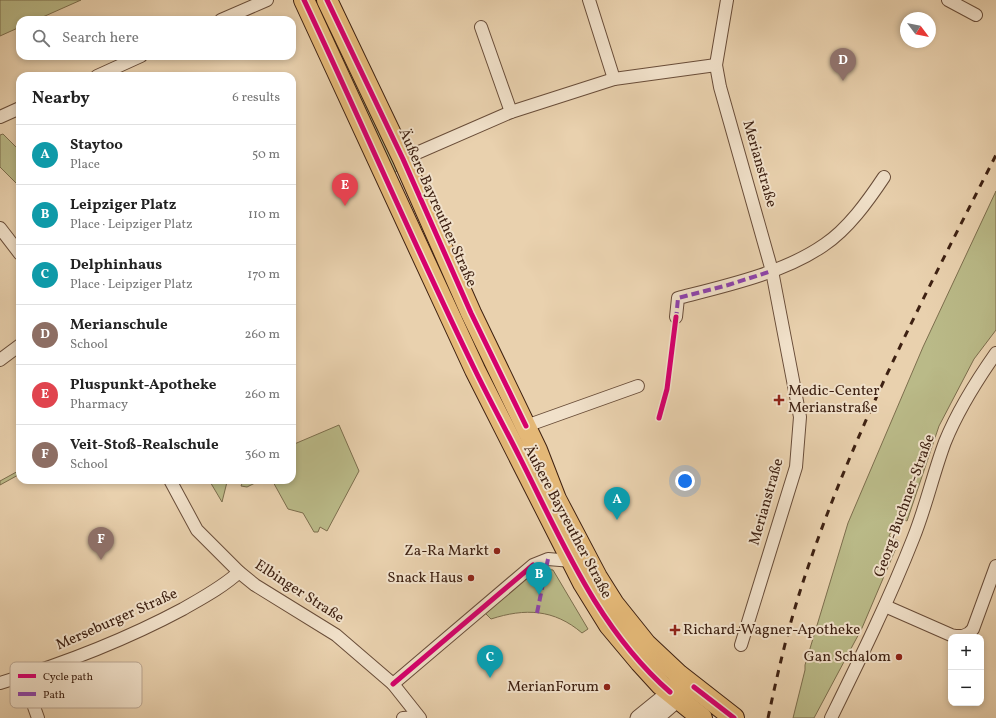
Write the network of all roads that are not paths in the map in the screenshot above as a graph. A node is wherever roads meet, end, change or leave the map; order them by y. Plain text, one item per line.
1 (267, 0) edge
2 (304, 0) edge
3 (327, 0) edge
4 (589, 0) edge
5 (727, 0) edge
6 (948, 0) edge
7 (976, 15) dead end
8 (230, 16) edge
9 (481, 27) dead end
10 (132, 60) edge
11 (716, 65) junction
12 (107, 72) edge
13 (614, 79) junction
14 (16, 110) edge
15 (511, 112) junction
16 (0, 117) edge
17 (403, 159) junction
18 (884, 177) dead end
19 (0, 228) edge
20 (16, 249) edge
21 (772, 271) junction
22 (676, 317) dead end
23 (16, 348) edge
24 (996, 353) edge
25 (0, 360) edge
26 (638, 386) dead end
27 (526, 426) junction
28 (172, 484) edge
29 (572, 561) junction
30 (996, 566) edge
31 (239, 572) junction
32 (991, 592) edge
33 (885, 606) junction
34 (741, 645) dead end
35 (62, 662) edge
36 (10, 679) edge
37 (0, 682) edge
38 (393, 684) junction
39 (694, 687) junction
40 (674, 696) junction
41 (34, 708) edge
42 (419, 717) edge
43 (38, 718) edge
44 (403, 718) edge
45 (638, 718) edge
46 (656, 718) edge
47 (702, 718) edge
48 (734, 718) edge
49 (831, 718) edge

1 - 8 street
2 - 29 main road, Äußere Bayreuther Straße
3 - 17 main road, Äußere Bayreuther Straße
4 - 13 street
5 - 11 street, Merianstraße
6 - 7 street
9 - 15 street
10 - 12 street
11 - 13 street
11 - 21 street, Merianstraße
13 - 15 street
14 - 16 street
15 - 17 street
17 - 27 main road, Äußere Bayreuther Straße
18 - 21 street
19 - 20 street
21 - 22 street
21 - 34 street, Merianstraße
23 - 25 street
24 - 33 street, Georg-Buchner-Straße
26 - 27 street
27 - 39 main road, Äußere Bayreuther Straße
28 - 31 street, Elbinger Straße
29 - 38 street
29 - 40 main road, Äußere Bayreuther Straße
30 - 32 street
31 - 35 street, Merseburger Straße
31 - 38 street, Elbinger Straße
32 - 33 street
33 - 49 street, Georg-Buchner-Straße
36 - 37 street, Merseburger Straße
38 - 42 street, Elbinger Straße
39 - 40 street
39 - 48 main road, Äußere Bayreuther Straße
40 - 45 street
40 - 46 street
40 - 47 main road, Äußere Bayreuther Straße
41 - 43 street
42 - 44 street

